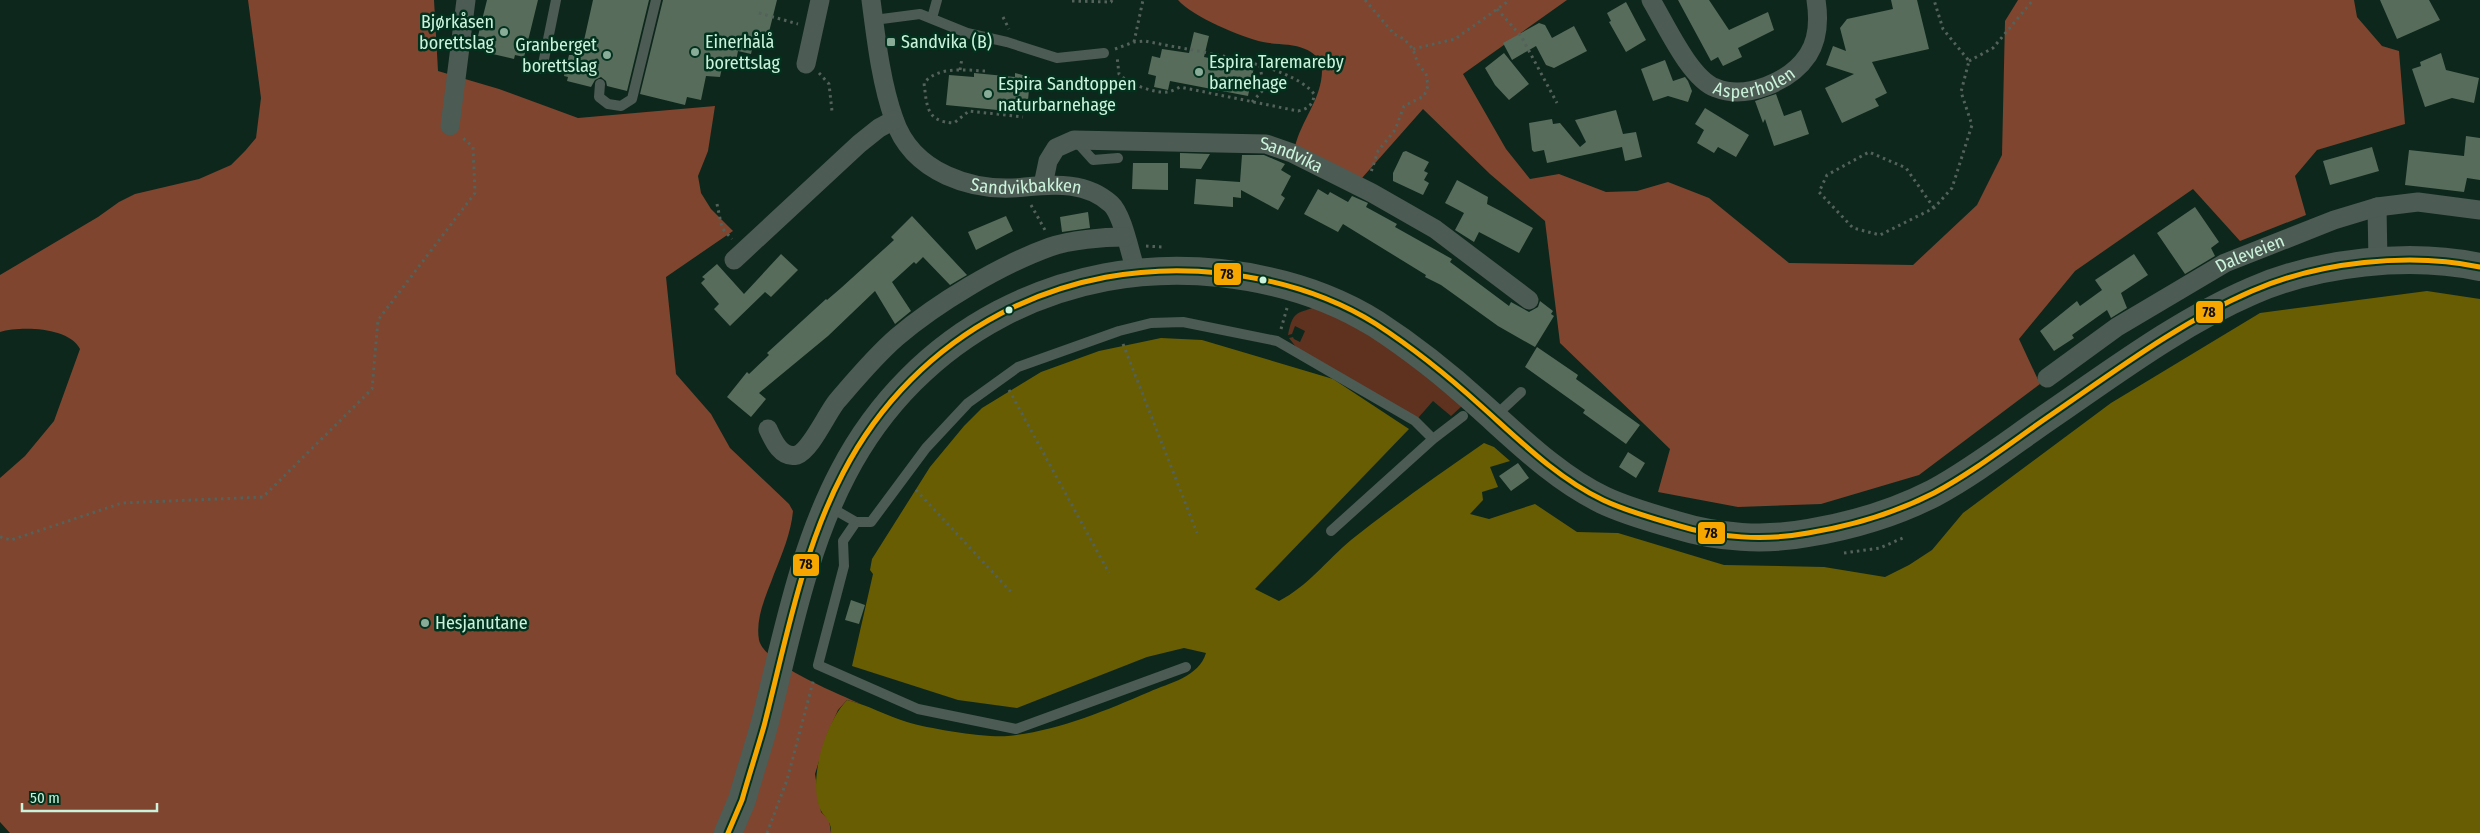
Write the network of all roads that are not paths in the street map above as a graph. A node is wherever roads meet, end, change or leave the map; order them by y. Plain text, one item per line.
1 (466, 0) edge
2 (556, 0) edge
3 (656, 0) edge
4 (820, 0) edge
5 (871, 0) edge
6 (937, 0) edge
7 (1651, 0) edge
8 (1816, 0) edge
9 (932, 18) junction
10 (874, 20) junction
11 (1104, 53) road end
12 (806, 64) road end
13 (542, 69) dead end
14 (600, 84) dead end
15 (894, 120) junction
16 (450, 126) road end
17 (1074, 140) junction
18 (1118, 158) dead end
19 (1043, 185) junction
20 (2377, 208) junction
21 (2480, 210) edge
22 (1125, 237) junction
23 (740, 255) road end
24 (2378, 261) junction
25 (2480, 267) edge
26 (1136, 271) junction
27 (1529, 300) dead end
28 (2047, 378) dead end
29 (1521, 392) dead end
30 (1463, 416) dead end
31 (1494, 418) junction
32 (768, 430) dead end
33 (1433, 439) junction
34 (827, 505) junction
35 (856, 522) junction
36 (1331, 532) dead end
37 (1186, 668) dead end
38 (728, 833) edge

1 - 16 street
2 - 13 lane
3 - 14 lane
4 - 12 street
5 - 10 street, Sandvikbakken
6 - 9 lane
7 - 8 street, Asperholen
9 - 10 lane
9 - 11 lane
10 - 15 street, Sandvikbakken
15 - 19 street, Sandvikbakken
15 - 23 street
17 - 18 lane
17 - 19 street
17 - 27 street, Sandvika
19 - 22 street, Sandvikbakken
20 - 21 street, Daleveien
20 - 24 street
20 - 28 street, Daleveien
22 - 26 street, Sandvikbakken
22 - 32 street
24 - 25 main road, Daleveien
24 - 31 main road, Daleveien
26 - 31 main road, Daleveien
26 - 34 main road, Daleveien
29 - 31 lane
30 - 33 lane
33 - 35 lane
33 - 36 lane
34 - 35 lane
34 - 38 main road, Daleveien
35 - 37 lane

